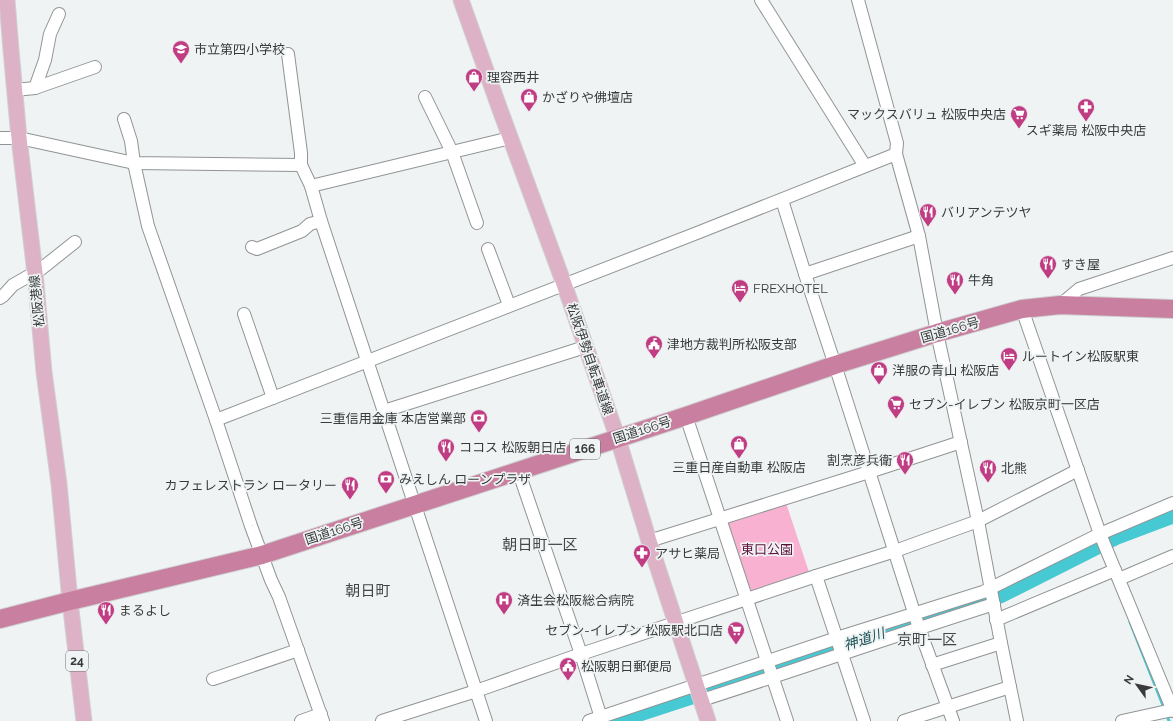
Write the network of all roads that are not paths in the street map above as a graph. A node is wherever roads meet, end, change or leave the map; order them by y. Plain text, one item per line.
1 (7, 0) edge
2 (462, 0) edge
3 (761, 0) edge
4 (858, 0) edge
5 (59, 14) dead end
6 (288, 54) dead end
7 (95, 67) dead end
8 (34, 88) junction
9 (15, 90) junction
10 (426, 97) dead end
11 (124, 119) dead end
12 (0, 138) edge
13 (19, 138) junction
14 (510, 138) junction
15 (452, 152) junction
16 (896, 154) junction
17 (134, 162) junction
18 (300, 165) junction
19 (865, 166) junction
20 (311, 186) junction
21 (782, 200) junction
22 (321, 221) junction
23 (477, 222) dead end
24 (919, 236) junction
25 (75, 242) dead end
26 (252, 247) dead end
27 (488, 249) dead end
28 (1173, 258) edge
29 (35, 273) junction
30 (805, 274) junction
31 (564, 284) junction
32 (0, 298) edge
33 (509, 305) junction
34 (1060, 305) junction
35 (1022, 309) junction
36 (1173, 309) edge
37 (244, 314) dead end
38 (937, 333) junction
39 (585, 346) junction
40 (367, 361) junction
41 (835, 365) junction
42 (273, 398) junction
43 (384, 411) junction
44 (686, 416) junction
45 (216, 420) junction
46 (618, 439) junction
47 (961, 442) junction
48 (518, 470) junction
49 (1078, 470) junction
50 (869, 472) junction
51 (1173, 503) edge
52 (414, 504) junction
53 (720, 519) junction
54 (978, 520) junction
55 (1100, 534) junction
56 (649, 541) junction
57 (895, 551) junction
58 (262, 555) junction
59 (1173, 556) edge
60 (1113, 573) junction
61 (816, 576) junction
62 (991, 589) junction
63 (746, 599) junction
64 (70, 601) junction
65 (994, 604) junction
66 (915, 614) junction
67 (0, 619) edge
68 (996, 620) junction
69 (676, 623) junction
70 (919, 628) junction
71 (837, 638) junction
72 (1001, 643) junction
73 (298, 650) junction
74 (581, 654) junction
75 (842, 654) junction
76 (767, 663) junction
77 (932, 665) junction
78 (772, 678) junction
79 (213, 679) dead end
80 (697, 685) junction
81 (1010, 687) junction
82 (476, 691) junction
83 (702, 700) junction
84 (948, 707) junction
85 (1169, 711) edge
86 (322, 717) edge
87 (601, 719) edge
88 (84, 721) edge
89 (301, 721) edge
90 (382, 721) edge
91 (486, 721) edge
92 (589, 721) edge
93 (708, 721) edge
94 (787, 721) edge
95 (864, 721) edge
96 (904, 721) edge
97 (953, 721) edge
98 (1017, 721) edge
99 (1122, 721) edge

1 - 9 main road, 松阪港線
2 - 14 main road, 松阪伊勢自転車道線
3 - 19 street
4 - 16 street
5 - 8 street
6 - 18 street
7 - 8 street
8 - 9 street
9 - 13 main road, 松阪港線
10 - 15 street
11 - 17 street
12 - 13 street
13 - 17 street
13 - 29 main road, 松阪港線
14 - 15 street
14 - 31 main road, 松阪伊勢自転車道線
15 - 20 street
15 - 23 street
16 - 19 street
16 - 24 street
17 - 18 street
17 - 45 street
18 - 20 street
19 - 21 street
20 - 22 street
21 - 30 street
21 - 31 street
22 - 26 street
22 - 40 street
24 - 30 street
24 - 38 street
25 - 29 street
27 - 33 street
28 - 34 street
29 - 32 street
29 - 64 main road, 松阪港線
30 - 41 street
31 - 33 street
31 - 39 main road, 松阪伊勢自転車道線
33 - 40 street
34 - 35 highway, 国道166号 / 166
34 - 36 highway, 国道166号 / 166
35 - 38 highway, 国道166号 / 166
35 - 49 street
37 - 42 street
38 - 41 highway, 国道166号 / 166
38 - 47 street
39 - 43 street
39 - 46 main road, 松阪伊勢自転車道線
40 - 42 street
40 - 43 street
41 - 44 highway, 国道166号 / 166
41 - 50 street
42 - 45 street
43 - 52 street
44 - 46 highway, 国道166号 / 166
44 - 53 street
45 - 58 street
46 - 48 highway, 国道166号 / 166
46 - 56 main road, 松阪伊勢自転車道線
47 - 50 street
47 - 54 street
48 - 52 highway, 国道166号 / 166
48 - 74 street
49 - 54 street
49 - 55 street
50 - 53 street
50 - 57 street
51 - 55 street
52 - 58 highway, 国道166号 / 166
52 - 82 street
53 - 56 street
53 - 63 street
54 - 57 street
54 - 62 street
55 - 60 street
55 - 62 street
56 - 69 main road, 松阪伊勢自転車道線
57 - 61 street
57 - 66 street
58 - 64 highway, 国道166号 / 166
58 - 73 street
59 - 60 street
60 - 68 street
60 - 85 street
61 - 63 street
61 - 71 street
62 - 65 street
62 - 66 street
63 - 69 street
63 - 76 street
64 - 67 highway, 国道166号 / 166
64 - 88 main road, 24
65 - 68 street
65 - 70 street
66 - 70 street
66 - 71 street
68 - 72 street
69 - 74 street
69 - 80 main road, 松阪伊勢自転車道線
70 - 75 street
70 - 77 street
71 - 75 street
71 - 76 street
72 - 77 street
72 - 81 street
73 - 79 street
73 - 86 street
74 - 82 street
74 - 87 street
75 - 78 street
75 - 95 street
76 - 78 street
76 - 80 street
77 - 84 street
78 - 83 street
78 - 94 street
80 - 83 main road, 松阪伊勢自転車道線
80 - 87 street
81 - 84 street
81 - 98 street
82 - 90 street
82 - 91 street
83 - 93 main road, 松阪伊勢自転車道線
84 - 96 street
84 - 97 street
85 - 99 street
86 - 89 street
87 - 92 street

